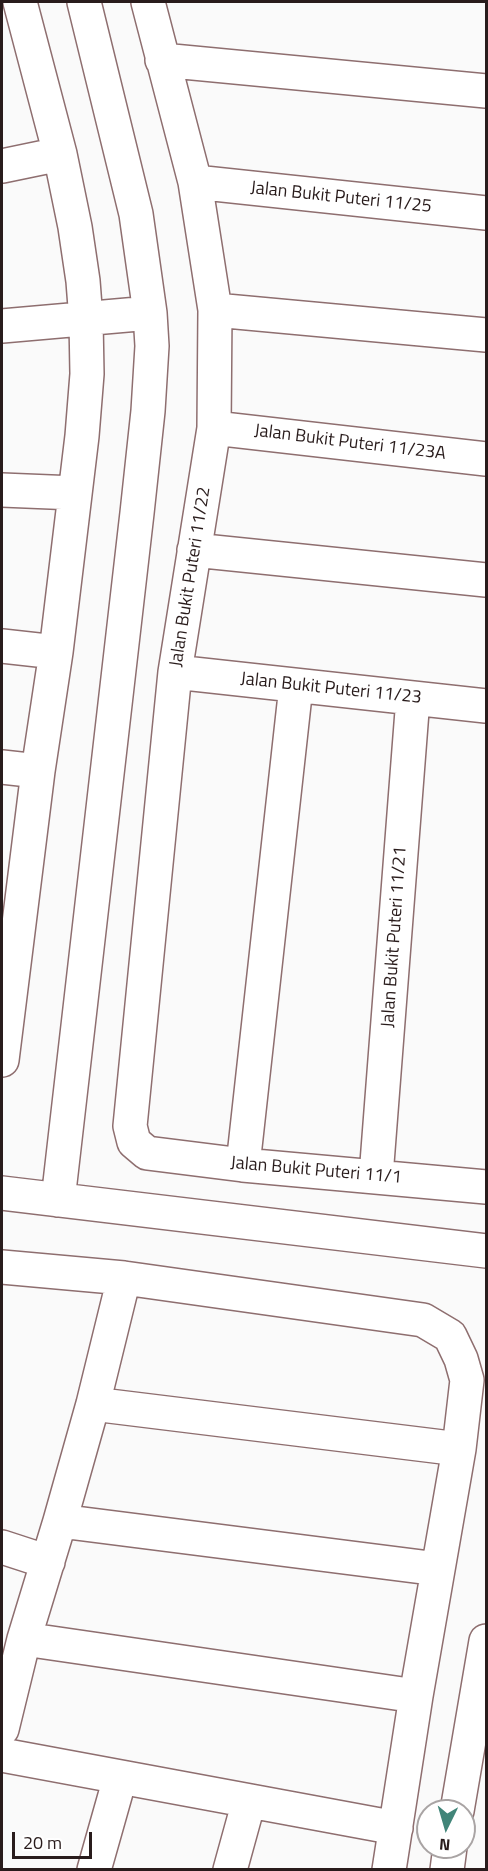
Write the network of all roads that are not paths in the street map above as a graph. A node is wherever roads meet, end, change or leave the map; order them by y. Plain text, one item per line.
1 (84, 2) edge
2 (148, 2) edge
3 (16, 20) edge
4 (162, 60) junction
5 (486, 91) edge
6 (60, 154) junction
7 (2, 166) edge
8 (195, 182) junction
9 (486, 213) edge
10 (214, 310) junction
11 (150, 313) junction
12 (86, 320) junction
13 (2, 326) edge
14 (486, 335) edge
15 (214, 428) junction
16 (486, 459) edge
17 (2, 490) edge
18 (75, 493) junction
19 (194, 550) junction
20 (486, 580) edge
21 (2, 646) edge
22 (56, 652) junction
23 (175, 672) junction
24 (296, 686) junction
25 (413, 698) junction
26 (486, 706) edge
27 (2, 767) edge
28 (38, 771) junction
29 (12, 884) edge
30 (6, 998) edge
31 (2, 1060) edge
32 (147, 1153) joint
33 (243, 1165) junction
34 (376, 1176) junction
35 (486, 1187) edge
36 (2, 1193) edge
37 (58, 1200) junction
38 (486, 1251) edge
39 (2, 1268) edge
40 (124, 1278) junction
41 (93, 1404) junction
42 (459, 1449) junction
43 (60, 1521) junction
44 (2, 1547) edge
45 (48, 1562) junction
46 (438, 1569) junction
47 (24, 1640) junction
48 (486, 1641) edge
49 (416, 1696) junction
50 (2, 1729) edge
51 (2, 1755) edge
52 (120, 1778) junction
53 (459, 1799) edge
54 (249, 1801) junction
55 (396, 1828) junction
56 (94, 1869) edge
57 (230, 1869) edge
58 (389, 1869) edge

1 - 11 street
2 - 4 street, Jalan Bukit Puteri 11/22
3 - 6 street
4 - 5 street
4 - 8 street, Jalan Bukit Puteri 11/22
6 - 7 street
6 - 12 street
8 - 9 street, Jalan Bukit Puteri 11/25
8 - 10 street, Jalan Bukit Puteri 11/22
10 - 14 street
10 - 15 street, Jalan Bukit Puteri 11/22
11 - 12 street
11 - 37 street
12 - 13 street
12 - 18 street
15 - 16 street, Jalan Bukit Puteri 11/23A
15 - 19 street, Jalan Bukit Puteri 11/22
17 - 18 street
18 - 22 street
19 - 20 street
19 - 23 street, Jalan Bukit Puteri 11/22
21 - 22 street
22 - 28 street
23 - 24 street, Jalan Bukit Puteri 11/23
23 - 32 street, Jalan Bukit Puteri 11/22
24 - 25 street, Jalan Bukit Puteri 11/23
24 - 33 street
25 - 26 street, Jalan Bukit Puteri 11/23
25 - 34 street, Jalan Bukit Puteri 11/21
27 - 28 street
28 - 29 street
29 - 30 street
30 - 31 street
32 - 33 street, Jalan Bukit Puteri 11/1
33 - 34 street, Jalan Bukit Puteri 11/1
34 - 35 street, Jalan Bukit Puteri 11/1
36 - 37 street
37 - 38 street
39 - 40 street
40 - 41 street
40 - 42 street
41 - 42 street
41 - 43 street
42 - 46 street
43 - 45 street
43 - 46 street
44 - 45 street
45 - 47 street
46 - 49 street
47 - 49 street
47 - 50 street
48 - 53 street
49 - 55 street
51 - 52 street
52 - 54 street
52 - 56 street
54 - 55 street
54 - 57 street
55 - 58 street

